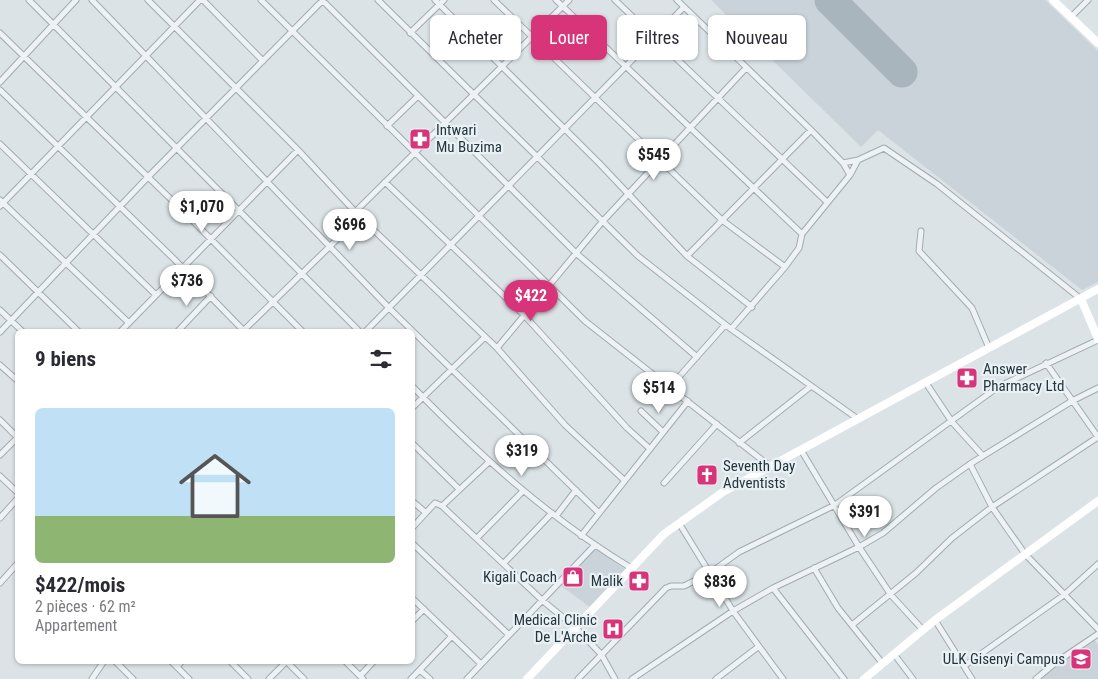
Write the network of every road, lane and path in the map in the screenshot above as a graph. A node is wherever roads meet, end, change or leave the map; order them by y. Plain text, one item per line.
1 (29, 0) edge
2 (76, 0) edge
3 (92, 0) edge
4 (148, 0) edge
5 (202, 0) edge
6 (262, 0) edge
7 (322, 0) edge
8 (378, 0) edge
9 (435, 0) edge
10 (444, 0) edge
11 (494, 0) edge
12 (556, 0) edge
13 (568, 0) edge
14 (615, 0) edge
15 (677, 0) edge
16 (1053, 0) edge
17 (1088, 0) edge
18 (440, 5) junction
19 (562, 6) junction
20 (684, 7) junction
21 (554, 15) edge
22 (630, 15) edge
23 (676, 15) edge
24 (1071, 16) junction
25 (54, 24) junction
26 (174, 26) junction
27 (292, 32) junction
28 (0, 33) edge
29 (410, 33) junction
30 (531, 37) edge
31 (531, 39) edge
32 (1098, 42) edge
33 (145, 56) junction
34 (25, 57) junction
35 (554, 60) edge
36 (632, 60) edge
37 (678, 60) edge
38 (263, 61) junction
39 (626, 66) junction
40 (501, 67) junction
41 (746, 68) junction
42 (0, 82) edge
43 (115, 87) junction
44 (236, 88) junction
45 (0, 90) edge
46 (472, 95) junction
47 (418, 96) junction
48 (718, 97) junction
49 (594, 99) junction
50 (86, 117) junction
51 (206, 118) junction
52 (445, 123) junction
53 (387, 126) junction
54 (689, 127) junction
55 (566, 129) junction
56 (810, 130) junction
57 (0, 144) edge
58 (59, 146) junction
59 (177, 149) junction
60 (298, 150) junction
61 (414, 153) junction
62 (537, 158) junction
63 (782, 158) junction
64 (660, 160) junction
65 (858, 160) junction
66 (844, 163) junction
67 (30, 175) junction
68 (850, 175) junction
69 (148, 177) junction
70 (268, 180) junction
71 (385, 182) junction
72 (753, 186) junction
73 (509, 187) junction
74 (628, 194) junction
75 (827, 202) junction
76 (1, 203) edge
77 (121, 206) junction
78 (238, 211) junction
79 (355, 212) junction
80 (479, 216) junction
81 (360, 217) junction
82 (722, 220) junction
83 (602, 222) junction
84 (922, 231) dead end
85 (802, 234) junction
86 (94, 235) junction
87 (210, 238) junction
88 (451, 245) junction
89 (331, 246) junction
90 (576, 253) junction
91 (0, 255) edge
92 (687, 256) junction
93 (67, 264) junction
94 (182, 267) junction
95 (786, 267) junction
96 (302, 274) junction
97 (421, 275) junction
98 (551, 285) junction
99 (1098, 289) edge
100 (40, 292) junction
101 (156, 296) junction
102 (211, 296) junction
103 (1080, 299) junction
104 (273, 302) junction
105 (752, 307) junction
106 (389, 308) junction
107 (0, 310) edge
108 (524, 315) junction
109 (11, 321) junction
110 (129, 322) junction
111 (725, 324) junction
112 (183, 326) junction
113 (20, 329) edge
114 (76, 329) edge
115 (123, 329) edge
116 (180, 329) edge
117 (186, 329) edge
118 (242, 329) edge
119 (246, 329) edge
120 (300, 329) edge
121 (357, 329) edge
122 (368, 329) edge
123 (410, 329) edge
124 (731, 329) junction
125 (0, 332) edge
126 (415, 334) edge
127 (485, 337) junction
128 (1098, 340) edge
129 (497, 348) junction
130 (989, 348) junction
131 (697, 357) junction
132 (1046, 363) junction
133 (0, 365) edge
134 (452, 370) junction
135 (15, 378) edge
136 (926, 383) junction
137 (670, 387) junction
138 (810, 387) junction
139 (1098, 388) edge
140 (415, 389) edge
141 (424, 398) junction
142 (1072, 401) junction
143 (688, 402) junction
144 (415, 406) edge
145 (641, 411) dead end
146 (0, 420) edge
147 (859, 420) junction
148 (952, 422) junction
149 (717, 424) junction
150 (663, 432) junction
151 (15, 435) edge
152 (1098, 437) edge
153 (15, 439) edge
154 (739, 443) junction
155 (415, 446) edge
156 (649, 448) junction
157 (800, 450) junction
158 (0, 455) edge
159 (983, 456) junction
160 (489, 462) junction
161 (970, 464) junction
162 (771, 467) junction
163 (0, 476) edge
164 (624, 480) junction
165 (664, 483) dead end
166 (15, 490) edge
167 (459, 490) junction
168 (576, 490) junction
169 (523, 491) junction
170 (15, 501) edge
171 (1098, 501) edge
172 (415, 503) edge
173 (835, 505) junction
174 (442, 506) junction
175 (992, 507) junction
176 (426, 512) junction
177 (598, 512) junction
178 (554, 515) junction
179 (0, 518) edge
180 (679, 523) junction
181 (415, 525) edge
182 (581, 536) junction
183 (477, 538) junction
184 (595, 545) junction
185 (415, 546) edge
186 (859, 547) junction
187 (1025, 554) junction
188 (504, 563) junction
189 (1098, 564) edge
190 (15, 565) edge
191 (631, 568) junction
192 (814, 568) junction
193 (710, 573) junction
194 (1, 580) edge
195 (773, 588) junction
196 (891, 595) junction
197 (1064, 595) junction
198 (415, 601) edge
199 (543, 601) junction
200 (424, 609) junction
201 (733, 611) junction
202 (415, 619) edge
203 (935, 620) junction
204 (852, 625) junction
205 (576, 628) junction
206 (1098, 629) edge
207 (923, 630) junction
208 (509, 635) junction
209 (452, 636) junction
210 (1097, 638) edge
211 (758, 647) junction
212 (600, 654) junction
213 (894, 654) junction
214 (102, 664) edge
215 (118, 664) edge
216 (174, 664) edge
217 (180, 664) edge
218 (233, 664) edge
219 (283, 664) edge
220 (289, 664) edge
221 (349, 664) edge
222 (372, 664) edge
223 (481, 664) junction
224 (883, 664) junction
225 (964, 666) junction
226 (177, 667) junction
227 (420, 670) junction
228 (362, 677) edge
229 (92, 679) edge
230 (133, 679) edge
231 (189, 679) edge
232 (248, 679) edge
233 (269, 679) edge
234 (304, 679) edge
235 (411, 679) edge
236 (430, 679) edge
237 (467, 679) edge
238 (528, 679) edge
239 (578, 679) edge
240 (615, 679) edge
241 (632, 679) edge
242 (716, 679) edge
243 (783, 679) edge
244 (844, 679) edge
245 (864, 679) edge
246 (913, 679) edge
247 (972, 679) edge
248 (1036, 679) edge

1 - 25 street
2 - 25 street
3 - 33 street
4 - 26 street
5 - 26 street
5 - 38 street
6 - 27 street
7 - 27 street
7 - 47 street
8 - 29 street
9 - 18 street
10 - 18 street
11 - 30 street
12 - 19 street
13 - 19 street
14 - 22 street
15 - 20 street
16 - 24 street
17 - 24 street
18 - 29 street
18 - 40 street
19 - 21 street
19 - 39 street
20 - 23 street
20 - 41 street
24 - 32 street
25 - 34 street
25 - 43 street
26 - 33 street
26 - 44 street
27 - 38 street
27 - 53 street
28 - 34 street
29 - 46 street
31 - 40 street
33 - 43 street
33 - 51 street
34 - 42 street
34 - 50 street
35 - 49 street
36 - 39 street
37 - 48 street
38 - 44 street
39 - 49 street
39 - 54 street
40 - 46 street
40 - 55 street
41 - 48 street
41 - 56 street
43 - 50 street
43 - 59 street
44 - 51 street
44 - 60 street
45 - 58 street
46 - 52 street
46 - 62 street
47 - 52 street
47 - 53 street
48 - 54 street
48 - 63 street
49 - 55 street
49 - 64 street
50 - 58 street
50 - 69 street
51 - 59 street
51 - 70 street
52 - 61 street
52 - 73 street
53 - 61 street
54 - 64 street
54 - 72 street
55 - 62 street
55 - 74 street
56 - 63 street
56 - 66 street
57 - 67 street
58 - 67 street
58 - 77 street
59 - 69 street
59 - 78 street
60 - 70 street
60 - 79 street
61 - 71 street
61 - 80 street
62 - 73 street
62 - 83 street
63 - 72 street
63 - 75 street
64 - 74 street
64 - 82 street
65 - 66 street
65 - 68 street
65 - 103 street
66 - 68 street
67 - 76 street
67 - 86 street
68 - 75 street
69 - 77 street
69 - 87 street
70 - 78 street
70 - 89 street
71 - 79 street
71 - 88 street
72 - 82 street
72 - 85 street
73 - 80 street
73 - 90 street
74 - 83 street
74 - 92 street
75 - 85 street
76 - 93 street
77 - 86 street
77 - 94 street
78 - 87 street
78 - 96 street
79 - 81 street
80 - 88 street
80 - 98 street
81 - 89 street
81 - 97 street
82 - 92 street
82 - 95 street
83 - 90 street
83 - 111 street
84 - 130 street
85 - 95 street
86 - 93 street
86 - 101 street
87 - 94 street
87 - 104 street
88 - 97 street
88 - 108 street
89 - 96 street
89 - 106 street
90 - 98 street
90 - 131 street
91 - 100 street
92 - 105 street
93 - 100 street
93 - 110 street
94 - 101 street
94 - 102 street
95 - 105 street
96 - 104 street
96 - 121 street
97 - 106 street
97 - 127 street
98 - 108 street
98 - 137 street
99 - 103 street
100 - 109 street
100 - 114 street
101 - 110 street
102 - 112 street
102 - 118 street
103 - 128 street
103 - 130 street
104 - 119 street
104 - 120 street
105 - 124 street
106 - 122 street
106 - 123 street
107 - 109 street
108 - 129 street
108 - 156 street
109 - 113 street
109 - 125 street
110 - 115 street
111 - 124 street
111 - 131 street
112 - 116 street
112 - 117 street
124 - 138 street
126 - 134 street
127 - 129 street
127 - 134 street
128 - 132 street
129 - 164 street
130 - 136 street
131 - 137 street
132 - 142 street
132 - 148 street
133 - 135 street
134 - 141 street
134 - 168 street
136 - 147 street
136 - 148 street
137 - 143 street
138 - 147 street
138 - 154 street
139 - 142 street
140 - 141 street
141 - 144 street
141 - 160 street
142 - 152 street
142 - 159 street
143 - 149 street
143 - 150 street
145 - 150 street
146 - 151 street
147 - 157 street
148 - 159 street
148 - 173 street
149 - 154 street
149 - 165 street
150 - 156 street
152 - 175 street
153 - 158 street
154 - 162 street
155 - 167 street
156 - 164 street
157 - 162 street
157 - 173 street
159 - 161 street
160 - 167 street
160 - 169 street
161 - 175 street
161 - 186 street
162 - 180 street
163 - 166 street
164 - 177 street
167 - 174 street
168 - 177 street
168 - 178 street
169 - 178 street
169 - 183 street
170 - 179 street
171 - 187 street
172 - 176 street
173 - 186 street
173 - 193 street
174 - 176 street
174 - 183 street
175 - 187 street
175 - 196 street
176 - 181 street
177 - 182 street
178 - 182 street
178 - 188 street
180 - 191 street
180 - 193 street
182 - 184 street
183 - 188 street
184 - 191 street
184 - 199 street
185 - 208 street
186 - 192 street
186 - 196 street
187 - 197 street
187 - 203 street
188 - 199 street
189 - 197 street
190 - 194 street
191 - 205 street
192 - 195 street
192 - 204 street
193 - 201 street
193 - 212 street
195 - 201 street
195 - 244 street
196 - 204 street
196 - 207 street
197 - 206 street
197 - 225 street
198 - 200 street
199 - 205 street
199 - 208 street
200 - 202 street
200 - 209 street
201 - 211 street
201 - 241 street
203 - 207 street
203 - 225 street
204 - 224 street
205 - 212 street
205 - 238 street
207 - 213 street
208 - 223 street
209 - 223 street
209 - 227 street
210 - 248 street
211 - 242 street
211 - 243 street
212 - 239 street
212 - 240 street
213 - 224 street
213 - 246 street
214 - 229 street
215 - 230 street
216 - 226 street
217 - 226 street
218 - 232 street
219 - 233 street
220 - 234 street
221 - 228 street
222 - 228 street
223 - 237 street
224 - 245 street
225 - 247 street
226 - 231 street
227 - 235 street
227 - 236 street

